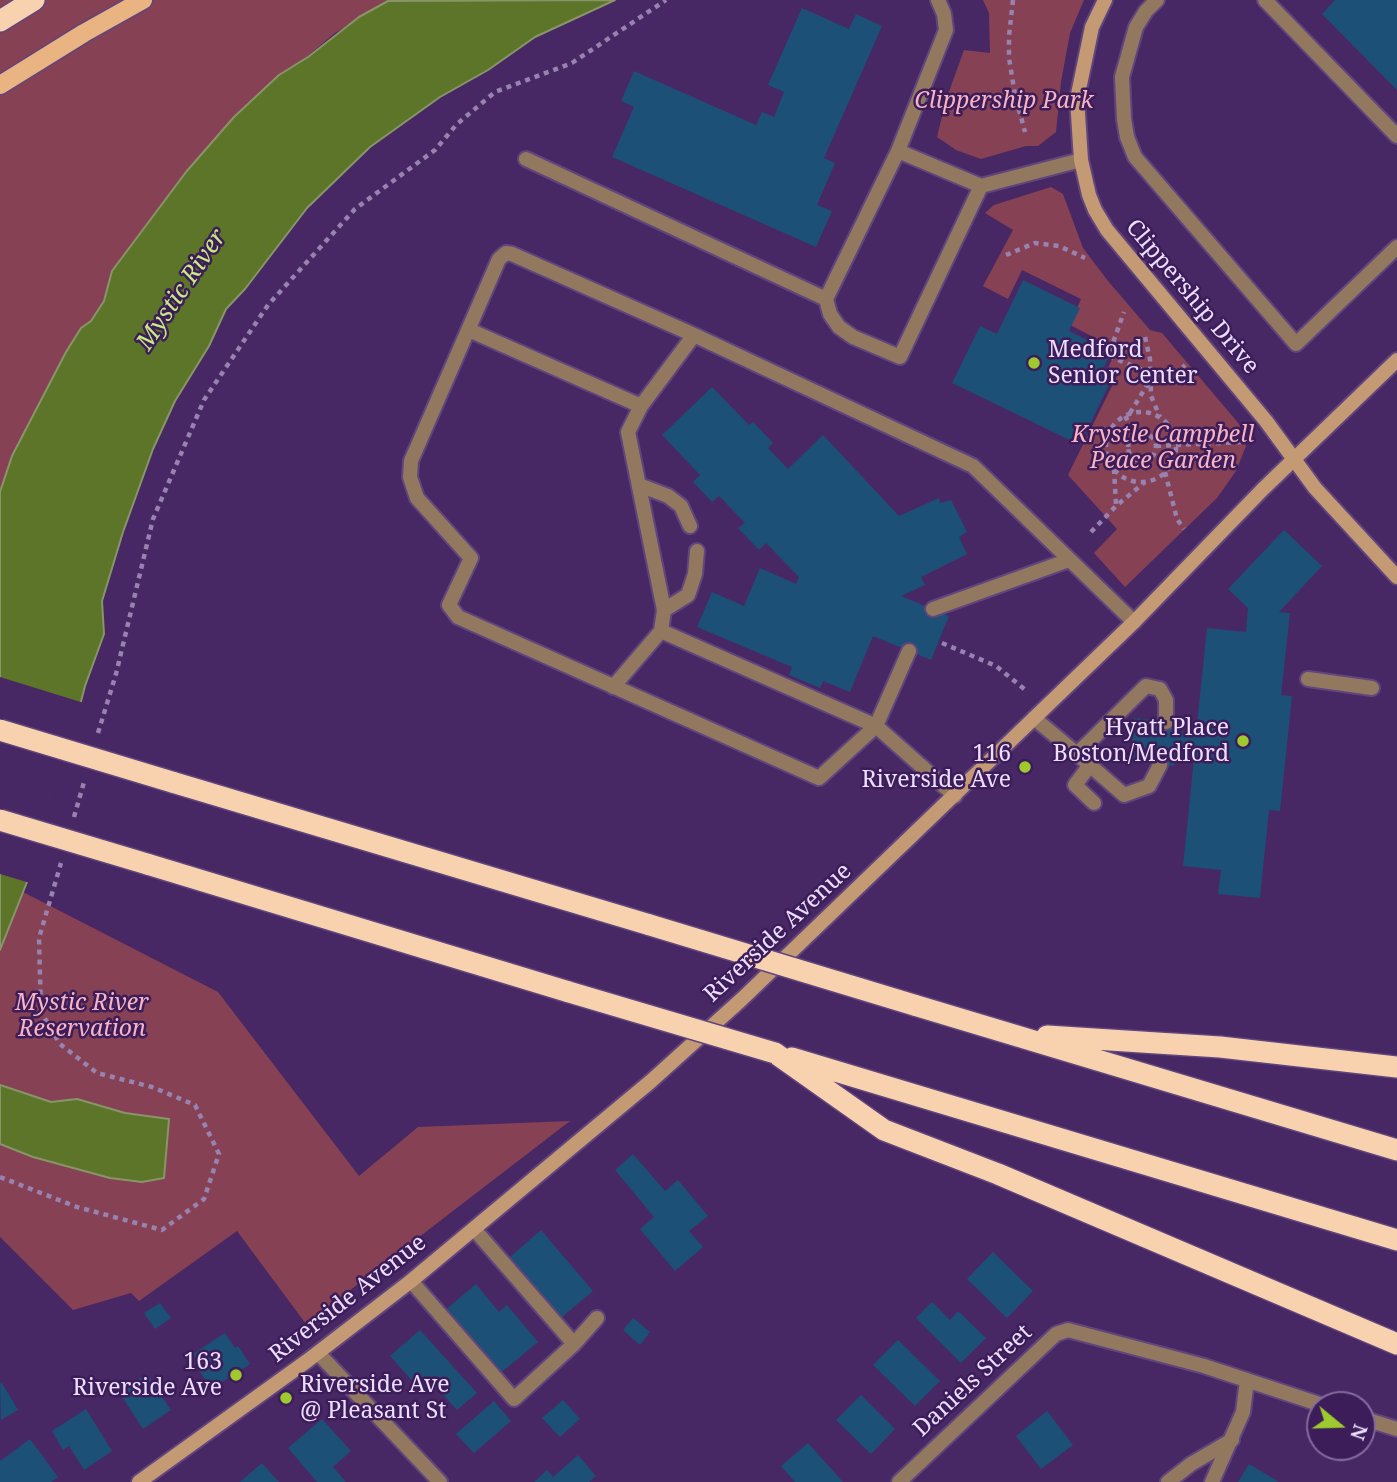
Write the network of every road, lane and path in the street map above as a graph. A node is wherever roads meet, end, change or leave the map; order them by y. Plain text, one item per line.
1 (16, 0) edge
2 (34, 0) edge
3 (144, 0) edge
4 (666, 0) edge
5 (938, 0) edge
6 (1013, 0) edge
7 (1105, 0) edge
8 (1157, 0) edge
9 (1265, 0) edge
10 (0, 8) edge
11 (0, 21) edge
12 (0, 85) edge
13 (1025, 132) dead end
14 (1397, 136) edge
15 (898, 150) junction
16 (526, 159) dead end
17 (1081, 160) junction
18 (410, 168) dead end
19 (981, 186) junction
20 (1006, 255) dead end
21 (1394, 256) edge
22 (1085, 258) dead end
23 (826, 299) junction
24 (1125, 312) dead end
25 (469, 330) junction
26 (694, 335) junction
27 (1145, 337) dead end
28 (1397, 360) edge
29 (1185, 365) dead end
30 (1150, 373) junction
31 (1149, 381) junction
32 (641, 406) junction
33 (1127, 415) junction
34 (1160, 418) junction
35 (1136, 434) junction
36 (1241, 442) dead end
37 (1156, 446) junction
38 (1175, 446) junction
39 (1128, 453) junction
40 (1109, 461) junction
41 (1294, 461) junction
42 (1114, 469) junction
43 (1165, 472) junction
44 (1144, 482) junction
45 (639, 485) junction
46 (1116, 506) junction
47 (690, 526) dead end
48 (1184, 529) dead end
49 (1091, 532) dead end
50 (697, 551) dead end
51 (1069, 560) junction
52 (1397, 577) edge
53 (933, 609) dead end
54 (664, 610) junction
55 (1134, 622) junction
56 (661, 631) junction
57 (942, 643) dead end
58 (909, 652) dead end
59 (1308, 679) dead end
60 (613, 687) junction
61 (1372, 688) dead end
62 (1027, 692) dead end
63 (1034, 718) junction
64 (1166, 722) dead end
65 (876, 726) junction
66 (0, 730) edge
67 (1077, 754) junction
68 (1090, 765) junction
69 (1160, 765) dead end
70 (955, 796) junction
71 (1094, 803) dead end
72 (0, 820) edge
73 (1010, 1033) junction
74 (1397, 1066) edge
75 (824, 1076) junction
76 (1397, 1150) edge
77 (474, 1229) junction
78 (1397, 1240) edge
79 (411, 1281) junction
80 (597, 1318) dead end
81 (573, 1344) junction
82 (1397, 1344) edge
83 (318, 1353) junction
84 (1247, 1380) junction
85 (1306, 1400) edge
86 (1376, 1422) edge
87 (1397, 1429) edge
88 (1232, 1440) junction
89 (139, 1482) edge
90 (440, 1482) edge
91 (899, 1482) edge
92 (1168, 1482) edge
93 (1212, 1482) edge

1 - 10 highway
2 - 11 highway
3 - 12 main road
4 - 18 path
5 - 15 street
6 - 13 path
7 - 17 main road, Clippership Drive
8 - 21 street
9 - 14 street
15 - 19 street
15 - 23 street
16 - 23 street
17 - 19 street
17 - 41 main road, Clippership Drive
19 - 23 street
20 - 22 path
24 - 30 path
25 - 26 street
25 - 32 street
25 - 60 street
26 - 32 street
26 - 51 street
27 - 30 path
28 - 41 main road, Riverside Avenue
29 - 30 path
30 - 31 path
31 - 33 path
31 - 34 path
32 - 45 street
33 - 34 path
33 - 35 path
33 - 40 path
34 - 38 path
35 - 37 path
35 - 39 path
36 - 38 path
37 - 38 path
37 - 39 path
38 - 43 path
39 - 40 path
40 - 42 path
41 - 52 main road, Clippership Drive
41 - 55 main road, Riverside Avenue
42 - 44 path
42 - 46 path
43 - 44 path
43 - 48 path
44 - 46 path
45 - 47 street
45 - 54 street
46 - 49 path
50 - 54 street
51 - 53 street
51 - 55 street
54 - 56 street
55 - 63 main road, Riverside Avenue
56 - 60 street
56 - 65 street
57 - 62 path
58 - 65 street
59 - 61 street
60 - 65 street
63 - 67 street
63 - 70 main road, Riverside Avenue
64 - 67 street
65 - 70 street
66 - 73 highway, bridge
67 - 68 street
68 - 69 street
68 - 71 street
70 - 77 main road, Riverside Avenue
72 - 75 highway, bridge
73 - 74 highway
73 - 76 highway
75 - 78 highway
75 - 82 highway
77 - 79 main road, Riverside Avenue
77 - 81 street
79 - 81 street
79 - 83 main road, Riverside Avenue
80 - 81 street
83 - 89 main road, Riverside Avenue
83 - 90 street
84 - 85 street
84 - 88 street
84 - 91 street, Daniels Street
86 - 87 street
88 - 92 street
88 - 93 street

